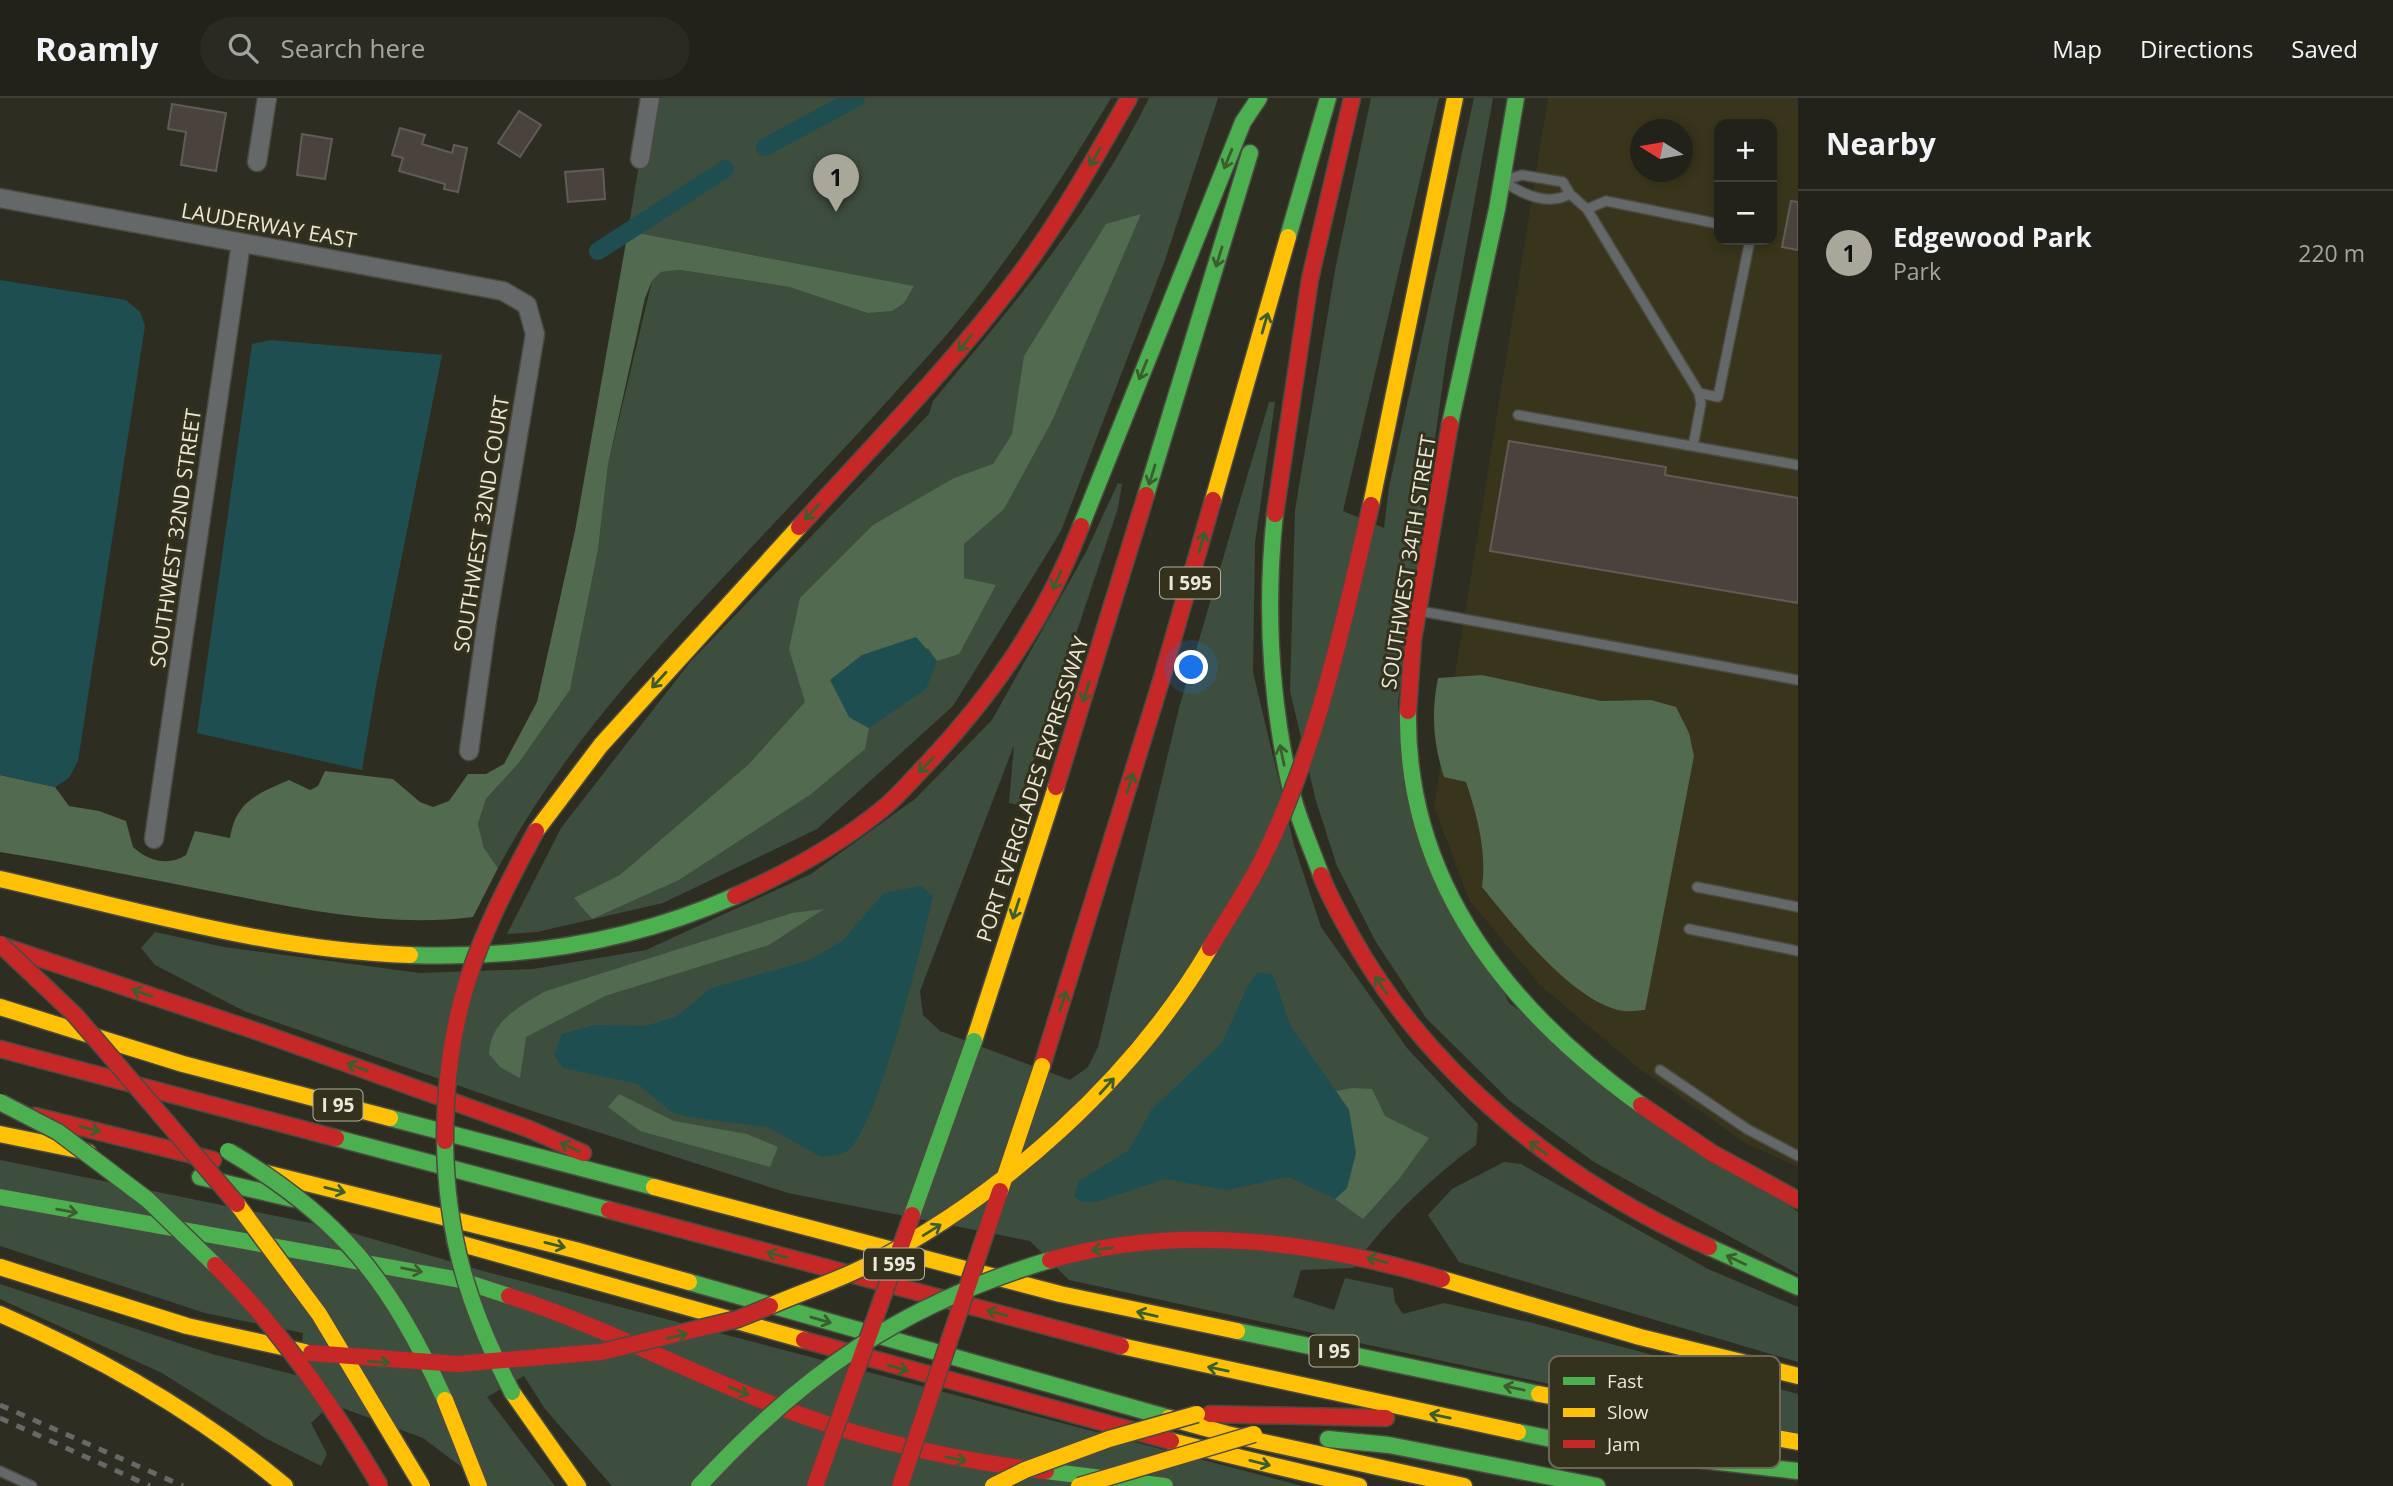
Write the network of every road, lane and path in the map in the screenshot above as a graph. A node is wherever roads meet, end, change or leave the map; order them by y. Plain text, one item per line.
1 (267, 98) edge
2 (650, 98) edge
3 (1129, 98) edge
4 (1259, 98) edge
5 (1267, 98) edge
6 (1328, 98) edge
7 (1352, 98) edge
8 (1455, 98) edge
9 (1516, 98) edge
10 (640, 159) dead end
11 (257, 162) dead end
12 (1502, 181) junction
13 (1570, 194) junction
14 (0, 198) edge
15 (1587, 209) junction
16 (1714, 223) edge
17 (241, 243) junction
18 (1749, 245) edge
19 (527, 305) joint
20 (1699, 393) junction
21 (1518, 415) dead end
22 (1693, 446) junction
23 (1798, 465) edge
24 (1418, 610) junction
25 (1798, 680) edge
26 (469, 751) dead end
27 (154, 839) dead end
28 (0, 879) edge
29 (1697, 887) dead end
30 (1798, 907) edge
31 (1689, 929) dead end
32 (0, 945) edge
33 (1798, 951) edge
34 (0, 1007) edge
35 (0, 1049) edge
36 (1660, 1070) dead end
37 (0, 1090) edge
38 (27, 1096) dead end
39 (0, 1102) edge
40 (0, 1107) edge
41 (81, 1110) dead end
42 (0, 1134) edge
43 (1798, 1156) edge
44 (123, 1160) dead end
45 (186, 1174) dead end
46 (678, 1194) junction
47 (0, 1198) edge
48 (1798, 1200) edge
49 (343, 1212) dead end
50 (442, 1238) dead end
51 (0, 1267) edge
52 (1798, 1287) edge
53 (0, 1314) edge
54 (1717, 1356) edge
55 (1780, 1372) edge
56 (1798, 1376) edge
57 (1549, 1396) edge
58 (1549, 1438) edge
59 (1780, 1438) edge
60 (1798, 1441) edge
61 (1549, 1450) edge
62 (1643, 1468) edge
63 (1772, 1468) edge
64 (0, 1471) edge
65 (1798, 1471) edge
66 (1664, 1472) dead end
67 (32, 1486) edge
68 (285, 1486) edge
69 (380, 1486) edge
70 (422, 1486) edge
71 (479, 1486) edge
72 (578, 1486) edge
73 (699, 1486) edge
74 (815, 1486) edge
75 (900, 1486) edge
76 (993, 1486) edge
77 (1079, 1486) edge
78 (1165, 1486) edge
79 (1359, 1486) edge
80 (1464, 1486) edge
81 (1597, 1486) edge

1 - 11 street
2 - 10 street
3 -> 72 main road, bridge
4 -> 28 main road
5 -> 74 main road, PORT EVERGLADES EXPRESSWAY / I 595, bridge
75 -> 6 main road, I 595, bridge
52 -> 7 main road
51 -> 8 main road, bridge
9 - 12 main road, SOUTHWEST 34TH STREET
12 - 13 lane
12 - 13 lane
12 - 24 main road, SOUTHWEST 34TH STREET
13 - 15 lane
14 - 17 street, LAUDERWAY EAST
15 - 16 lane
15 - 20 lane
17 - 19 street, LAUDERWAY EAST
17 - 27 street, SOUTHWEST 32ND STREET
18 - 20 lane
19 - 26 street, SOUTHWEST 32ND COURT
20 - 22 lane
21 - 22 lane
22 - 23 lane
24 - 25 lane
24 - 48 main road, SOUTHWEST 34TH STREET
29 - 30 lane
31 - 33 lane
46 -> 32 main road
32 - 70 main road, bridge
34 - 46 main road, I 95
58 -> 35 main road
36 - 43 lane
37 - 38 main road
39 - 69 main road, bridge
40 -> 80 main road
41 - 71 main road, bridge
42 - 44 main road
45 - 49 main road
57 -> 46 main road, I 95
47 -> 78 main road
50 -> 79 main road
53 - 68 main road
54 -> 73 main road, bridge
56 -> 55 main road, bridge
60 -> 59 main road, I 95
61 - 76 main road, bridge
62 - 66 main road, bridge
65 -> 63 main road
64 - 67 lane
77 - 81 main road, bridge

